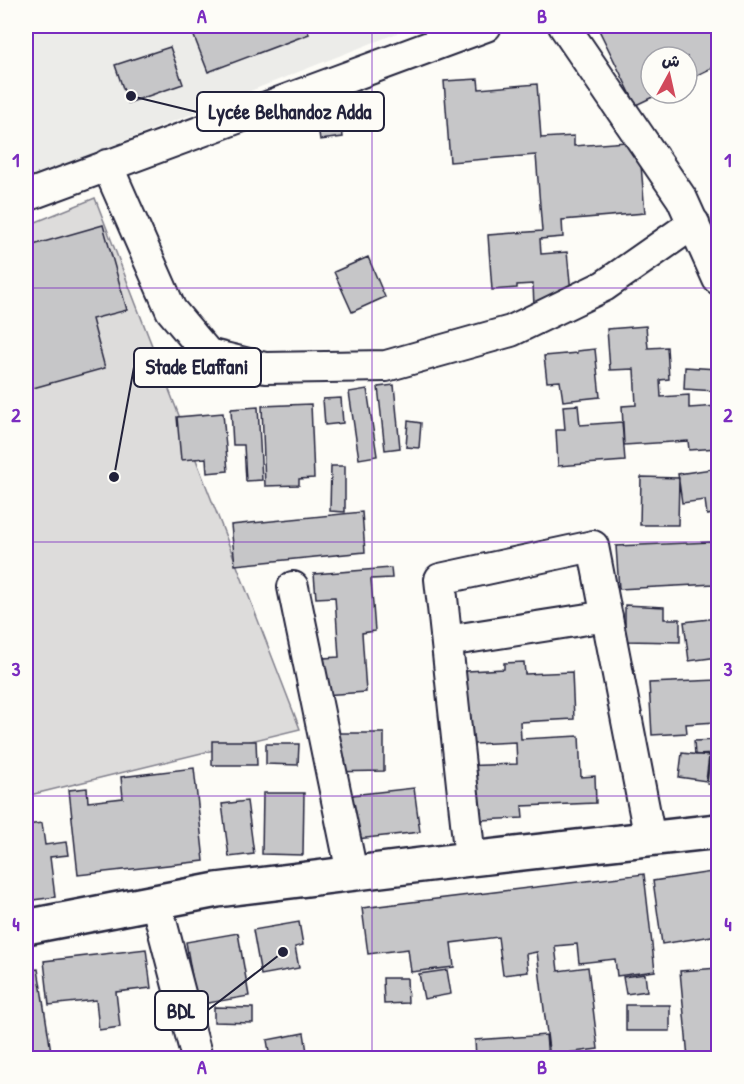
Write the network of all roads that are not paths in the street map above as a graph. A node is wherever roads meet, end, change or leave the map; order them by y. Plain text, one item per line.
1 (486, 26) edge
2 (564, 26) edge
3 (107, 165) junction
4 (26, 195) edge
5 (694, 224) junction
6 (718, 279) edge
7 (293, 587) dead end
8 (607, 616) junction
9 (447, 641) junction
10 (718, 831) edge
11 (650, 839) junction
12 (470, 859) junction
13 (352, 873) junction
14 (156, 902) junction
15 (26, 927) edge
16 (197, 1059) edge

1 - 3 street
2 - 5 street
3 - 4 street
3 - 5 street
5 - 6 street
7 - 13 street
8 - 9 street
8 - 9 street
8 - 11 street
9 - 12 street
10 - 11 main road
11 - 12 main road
12 - 13 main road
13 - 14 main road
14 - 15 main road
14 - 16 street

